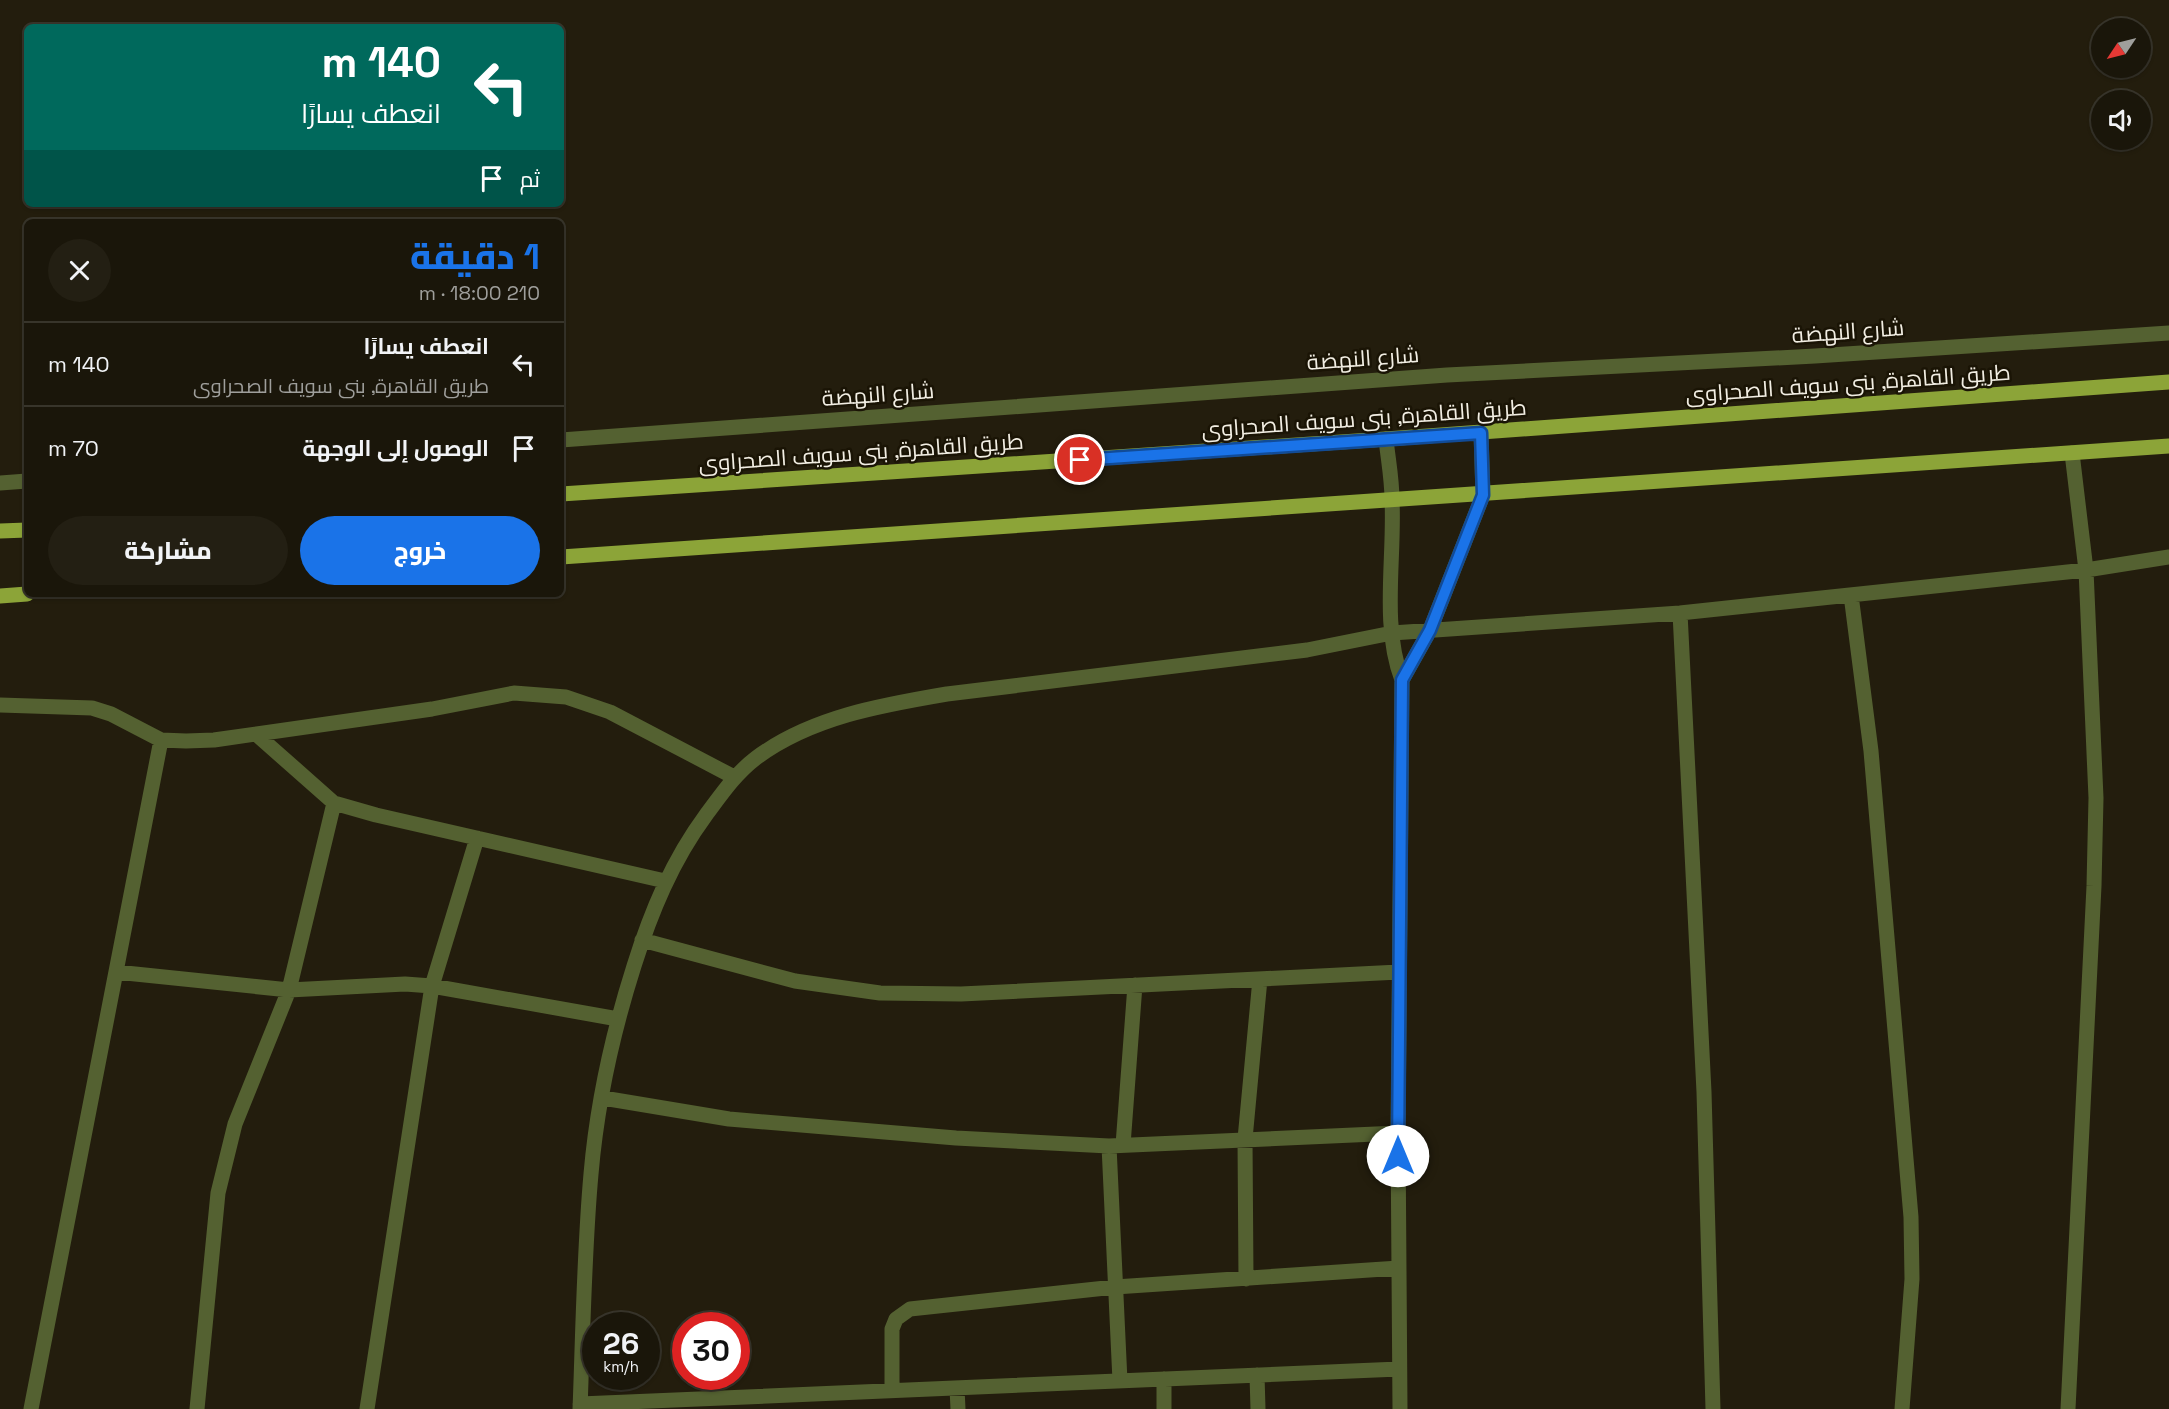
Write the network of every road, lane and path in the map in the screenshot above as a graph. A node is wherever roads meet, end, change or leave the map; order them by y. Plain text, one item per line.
1 (2169, 333) edge
2 (2169, 382) edge
3 (1481, 433) junction
4 (1386, 439) junction
5 (564, 440) edge
6 (2169, 446) edge
7 (2072, 453) junction
8 (24, 481) edge
9 (0, 483) edge
10 (564, 494) edge
11 (1483, 495) junction
12 (1392, 499) junction
13 (24, 530) edge
14 (0, 531) edge
15 (564, 557) edge
16 (2169, 557) edge
17 (2086, 570) junction
18 (24, 594) edge
19 (1851, 594) junction
20 (0, 596) edge
21 (1680, 613) junction
22 (1430, 630) junction
23 (1392, 633) junction
24 (1402, 680) junction
25 (0, 705) edge
26 (256, 734) junction
27 (161, 740) junction
28 (734, 777) junction
29 (334, 803) junction
30 (477, 838) junction
31 (665, 881) junction
32 (642, 940) junction
33 (116, 972) junction
34 (1399, 972) junction
35 (1260, 979) junction
36 (1135, 985) junction
37 (432, 986) junction
38 (289, 990) junction
39 (618, 1019) junction
40 (603, 1098) junction
41 (1398, 1133) junction
42 (1245, 1139) junction
43 (1116, 1145) junction
44 (1399, 1268) junction
45 (1246, 1279) junction
46 (1115, 1287) junction
47 (1399, 1369) junction
48 (1257, 1375) junction
49 (1164, 1379) junction
50 (1120, 1381) junction
51 (957, 1388) junction
52 (892, 1391) junction
53 (775, 1402) edge
54 (580, 1406) edge
55 (31, 1409) edge
56 (197, 1409) edge
57 (367, 1409) edge
58 (958, 1409) edge
59 (1164, 1409) edge
60 (1258, 1409) edge
61 (1400, 1409) edge
62 (1713, 1409) edge
63 (1902, 1409) edge
64 (2068, 1409) edge

1 - 5 street, شارع النهضة
2 - 3 main road, طريق القاهرة, بنى سويف الصحراوى
3 - 4 main road, طريق القاهرة, بنى سويف الصحراوى
3 - 11 street
4 - 10 main road, طريق القاهرة, بنى سويف الصحراوى
4 - 12 street
6 - 7 main road
7 - 11 main road
7 - 17 street
8 - 9 street
11 - 12 main road
11 - 22 street
12 - 15 main road
12 - 23 street
13 - 14 main road
16 - 17 street
17 - 19 street
17 - 64 street
18 - 20 main road
19 - 21 street
19 - 63 street
21 - 22 street
21 - 62 street
22 - 23 street
22 - 24 street
23 - 24 street
23 - 28 street
24 - 34 street
25 - 27 street
26 - 27 street
26 - 28 street
26 - 29 street
27 - 33 street
28 - 31 street
29 - 30 street
29 - 38 street
30 - 31 street
30 - 37 street
31 - 32 street
32 - 36 street
32 - 39 street
33 - 38 street
33 - 55 street
34 - 35 street
34 - 41 street
35 - 36 street
35 - 42 street
36 - 43 street
37 - 38 street
37 - 39 street
37 - 57 street
38 - 56 street
39 - 40 street
40 - 43 street
40 - 54 street
41 - 42 street
41 - 44 street
42 - 43 street
42 - 45 street
43 - 46 street
44 - 45 street
44 - 47 street
45 - 46 street
46 - 50 street
46 - 52 street
47 - 48 street
47 - 61 street
48 - 49 street
48 - 60 street
49 - 50 street
49 - 59 street
50 - 51 street
51 - 52 street
51 - 58 street
52 - 53 street
53 - 54 street

